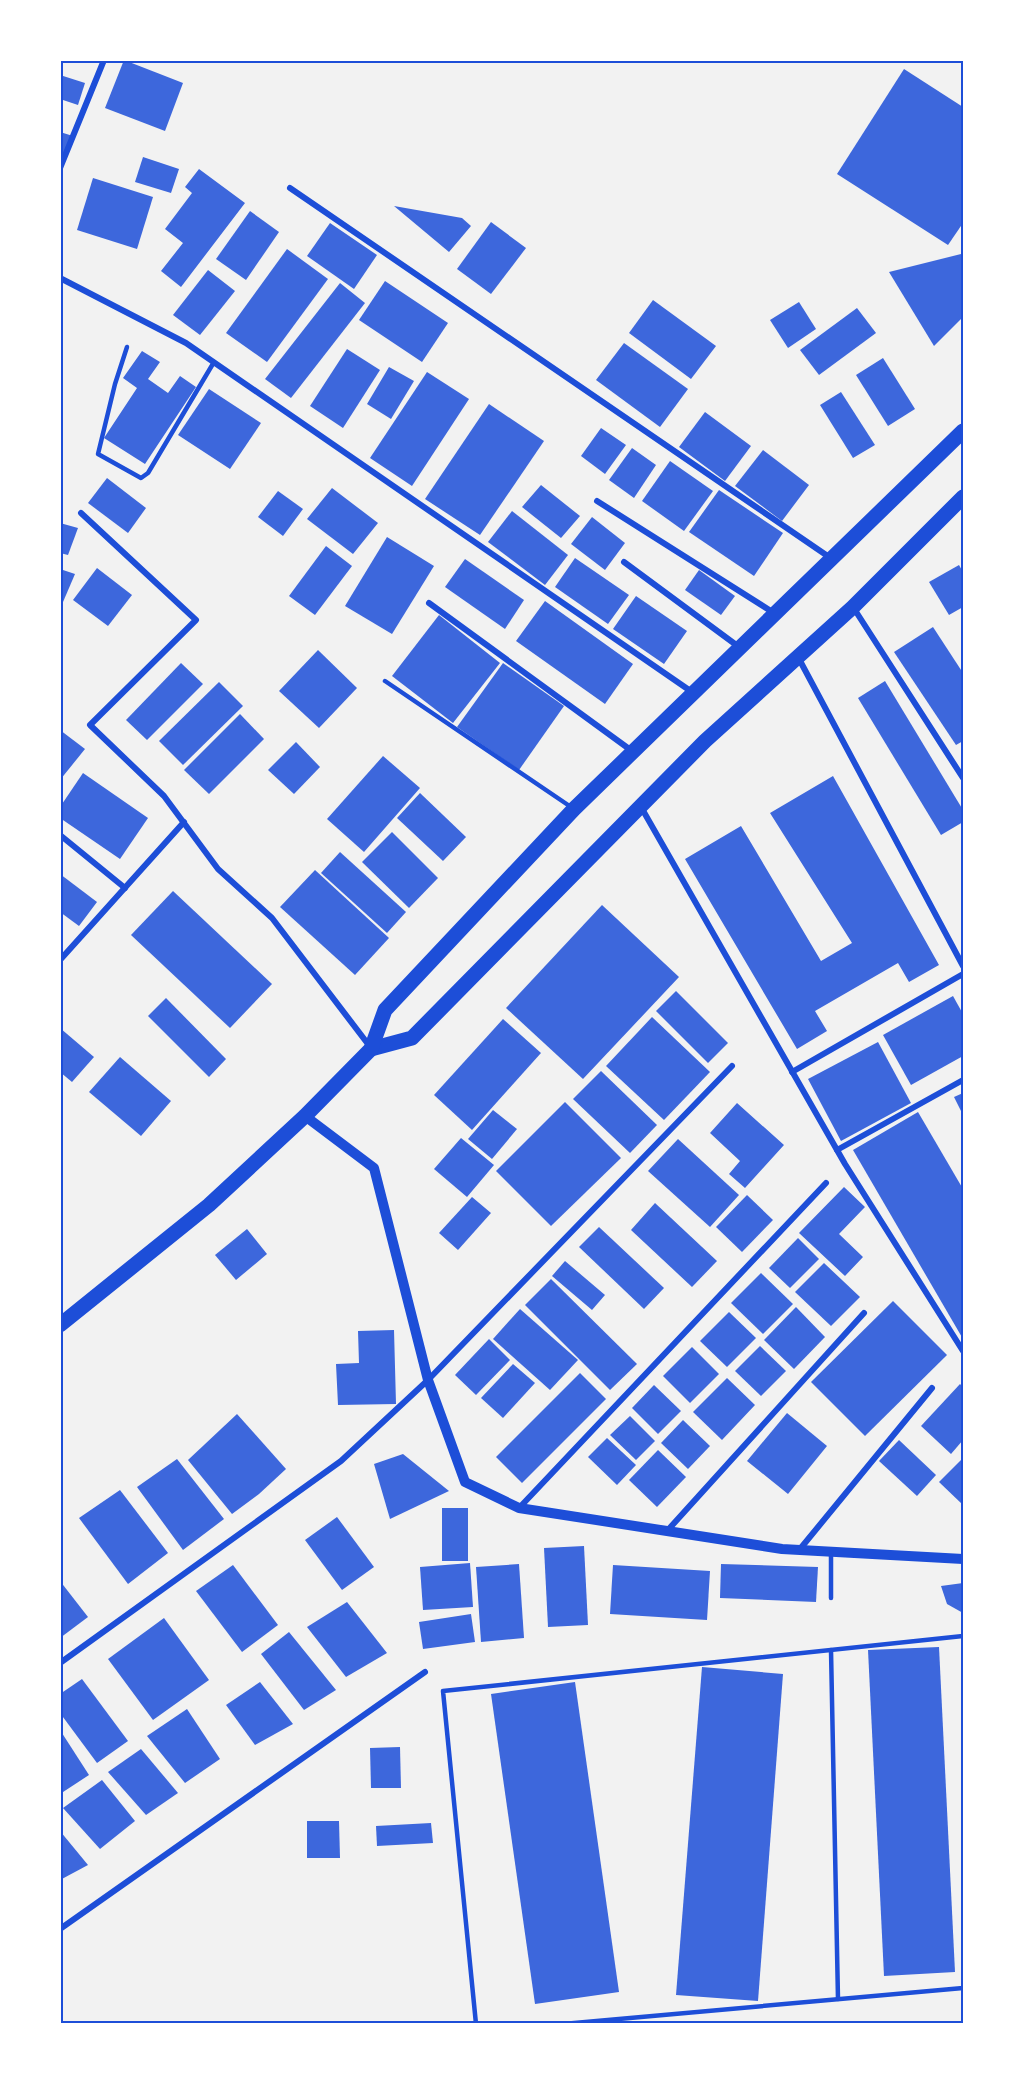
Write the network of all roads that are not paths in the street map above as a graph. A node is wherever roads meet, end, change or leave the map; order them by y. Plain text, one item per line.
1 (104, 60) edge
2 (60, 168) edge
3 (290, 188) dead end
4 (60, 278) edge
5 (127, 347) dead end
6 (214, 362) junction
7 (963, 430) edge
8 (963, 497) edge
9 (597, 501) dead end
10 (81, 513) dead end
11 (832, 560) junction
12 (624, 562) dead end
13 (429, 603) dead end
14 (853, 607) junction
15 (775, 614) junction
16 (740, 647) junction
17 (798, 657) junction
18 (385, 681) dead end
19 (692, 692) junction
20 (633, 752) junction
21 (963, 778) edge
22 (641, 806) junction
23 (574, 809) junction
24 (184, 822) junction
25 (60, 835) edge
26 (125, 888) junction
27 (60, 960) edge
28 (963, 966) edge
29 (963, 974) edge
30 (371, 1048) junction
31 (732, 1066) dead end
32 (792, 1072) junction
33 (963, 1080) edge
34 (305, 1116) junction
35 (837, 1150) junction
36 (826, 1183) dead end
37 (864, 1313) dead end
38 (60, 1325) edge
39 (963, 1351) edge
40 (428, 1380) junction
41 (932, 1389) dead end
42 (519, 1508) junction
43 (667, 1531) junction
44 (800, 1550) junction
45 (831, 1551) junction
46 (963, 1559) edge
47 (831, 1598) dead end
48 (963, 1636) edge
49 (831, 1650) junction
50 (60, 1663) edge
51 (425, 1672) dead end
52 (60, 1929) edge
53 (963, 1988) edge
54 (838, 1999) junction
55 (476, 2024) edge
56 (563, 2024) edge

1 - 2 street
3 - 11 street
4 - 6 street
5 - 6 lane
6 - 19 street
7 - 11 main road
8 - 14 main road
9 - 15 street
10 - 24 street
11 - 15 main road
12 - 16 street
13 - 20 street
14 - 17 main road
14 - 21 street
15 - 16 main road
16 - 19 main road
17 - 22 main road
17 - 28 street
18 - 23 lane
19 - 20 main road
20 - 23 main road
22 - 30 main road
22 - 32 street
23 - 30 main road
24 - 26 street
24 - 30 street
25 - 26 street
26 - 27 street
29 - 32 street
30 - 34 main road
31 - 40 street
32 - 35 street
33 - 35 street
34 - 38 main road
34 - 40 street
35 - 39 street
36 - 42 street
37 - 43 street
40 - 42 street
40 - 50 street
41 - 44 street
42 - 43 street
43 - 44 street
44 - 45 street
45 - 46 street
45 - 47 lane
48 - 49 lane
49 - 54 lane
49 - 55 lane
51 - 52 street
53 - 54 lane
54 - 56 lane

